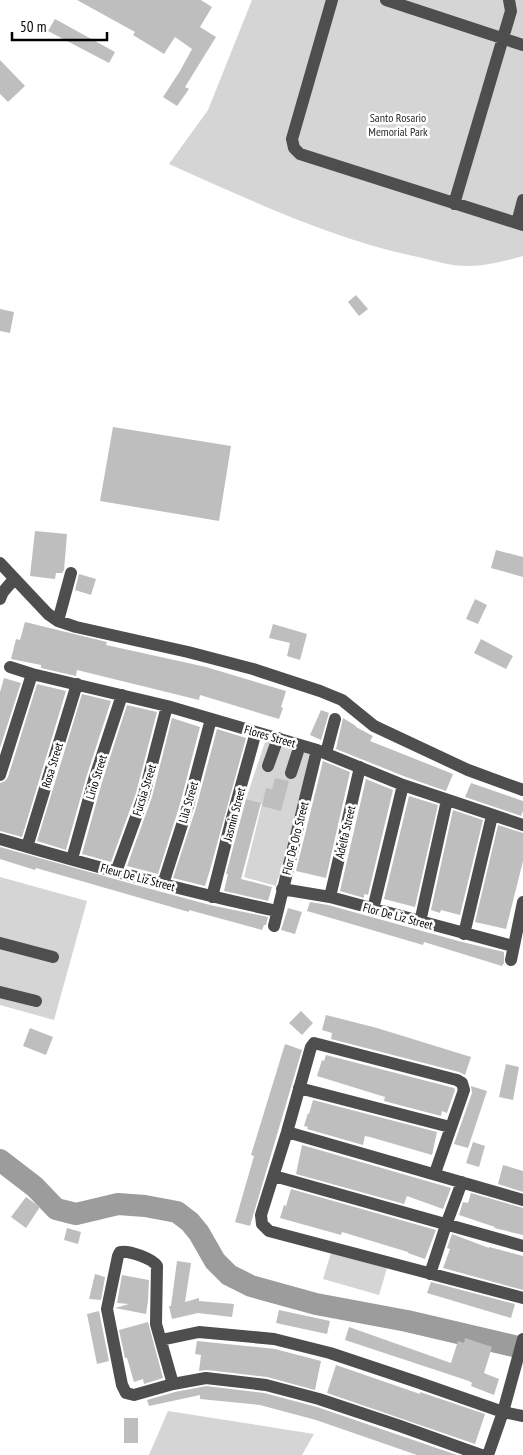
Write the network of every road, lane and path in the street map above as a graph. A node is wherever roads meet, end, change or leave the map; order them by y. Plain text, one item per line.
1 (332, 0) edge
2 (386, 0) edge
3 (520, 0) edge
4 (510, 5) edge
5 (502, 39) junction
6 (523, 45) edge
7 (523, 200) edge
8 (454, 204) junction
9 (520, 224) edge
10 (0, 563) edge
11 (71, 573) dead end
12 (14, 579) junction
13 (0, 599) edge
14 (58, 621) junction
15 (10, 667) dead end
16 (32, 674) junction
17 (77, 684) junction
18 (122, 695) junction
19 (166, 706) junction
20 (211, 719) junction
21 (335, 720) dead end
22 (256, 732) junction
23 (278, 738) junction
24 (300, 745) junction
25 (321, 751) junction
26 (268, 766) dead end
27 (360, 768) junction
28 (292, 773) dead end
29 (0, 775) edge
30 (403, 785) junction
31 (523, 790) edge
32 (447, 800) junction
33 (492, 816) junction
34 (523, 825) edge
35 (0, 838) edge
36 (27, 846) junction
37 (72, 860) junction
38 (116, 872) junction
39 (162, 884) junction
40 (282, 889) junction
41 (212, 897) junction
42 (330, 897) junction
43 (523, 902) edge
44 (373, 909) junction
45 (277, 911) junction
46 (420, 922) junction
47 (274, 926) dead end
48 (464, 934) junction
49 (0, 943) edge
50 (513, 946) junction
51 (53, 958) dead end
52 (511, 960) dead end
53 (0, 992) edge
54 (36, 1001) dead end
55 (299, 1088) junction
56 (450, 1127) junction
57 (287, 1132) junction
58 (435, 1173) junction
59 (274, 1176) junction
60 (462, 1182) junction
61 (523, 1200) edge
62 (446, 1225) junction
63 (523, 1246) edge
64 (430, 1274) junction
65 (523, 1298) edge
66 (523, 1339) edge
67 (161, 1340) junction
68 (519, 1369) edge
69 (173, 1384) junction
70 (503, 1412) junction
71 (523, 1416) edge
72 (481, 1455) edge
73 (488, 1455) edge

1 - 8 street
2 - 5 street
3 - 4 street
4 - 5 street
5 - 6 street
5 - 8 street
7 - 9 street
8 - 9 street
10 - 12 street
11 - 14 street
12 - 13 street
12 - 14 street
14 - 31 street
15 - 16 street, Flores Street
16 - 17 street, Flores Street
16 - 29 street
17 - 18 street, Flores Street
17 - 36 street, Rosa Street
18 - 19 street, Flores Street
18 - 37 street, Lirio Street
19 - 20 street, Flores Street
19 - 38 street, Fucsia Street
20 - 22 street, Flores Street
20 - 39 street, Lila Street
21 - 25 street, Flor De Oro Street
22 - 23 street, Flores Street
22 - 41 street, Jasmin Street
23 - 24 street, Flores Street
23 - 26 street
24 - 25 street, Flores Street
24 - 28 street
25 - 27 street, Flores Street
25 - 40 street, Flor De Oro Street
27 - 30 street, Flores Street
27 - 42 street, Adelfa Street
30 - 32 street, Flores Street
30 - 44 street
32 - 33 street, Flores Street
32 - 46 street
33 - 34 street, Flores Street
33 - 48 street
35 - 36 street, Fleur De Liz Street
36 - 37 street, Fleur De Liz Street
37 - 38 street, Fleur De Liz Street
38 - 39 street, Fleur De Liz Street
39 - 41 street, Fleur De Liz Street
40 - 42 street, Flor De Liz Street
40 - 45 street, Flor De Oro Street
41 - 45 street, Fleur De Liz Street
42 - 44 street, Flor De Liz Street
43 - 50 street
44 - 46 street, Flor De Liz Street
45 - 47 street, Flor De Oro Street
46 - 48 street, Flor De Liz Street
48 - 50 street, Flor De Liz Street
49 - 51 street
50 - 52 street
53 - 54 street
55 - 56 street
55 - 56 street
55 - 57 street
56 - 58 street
57 - 58 street
57 - 59 street
58 - 60 street
59 - 62 street
59 - 64 street
60 - 61 street
60 - 62 street
62 - 63 street
62 - 64 street
64 - 65 street
66 - 68 street
67 - 69 street
67 - 69 street
67 - 70 street
68 - 70 street
69 - 72 street
70 - 71 street
70 - 73 street

